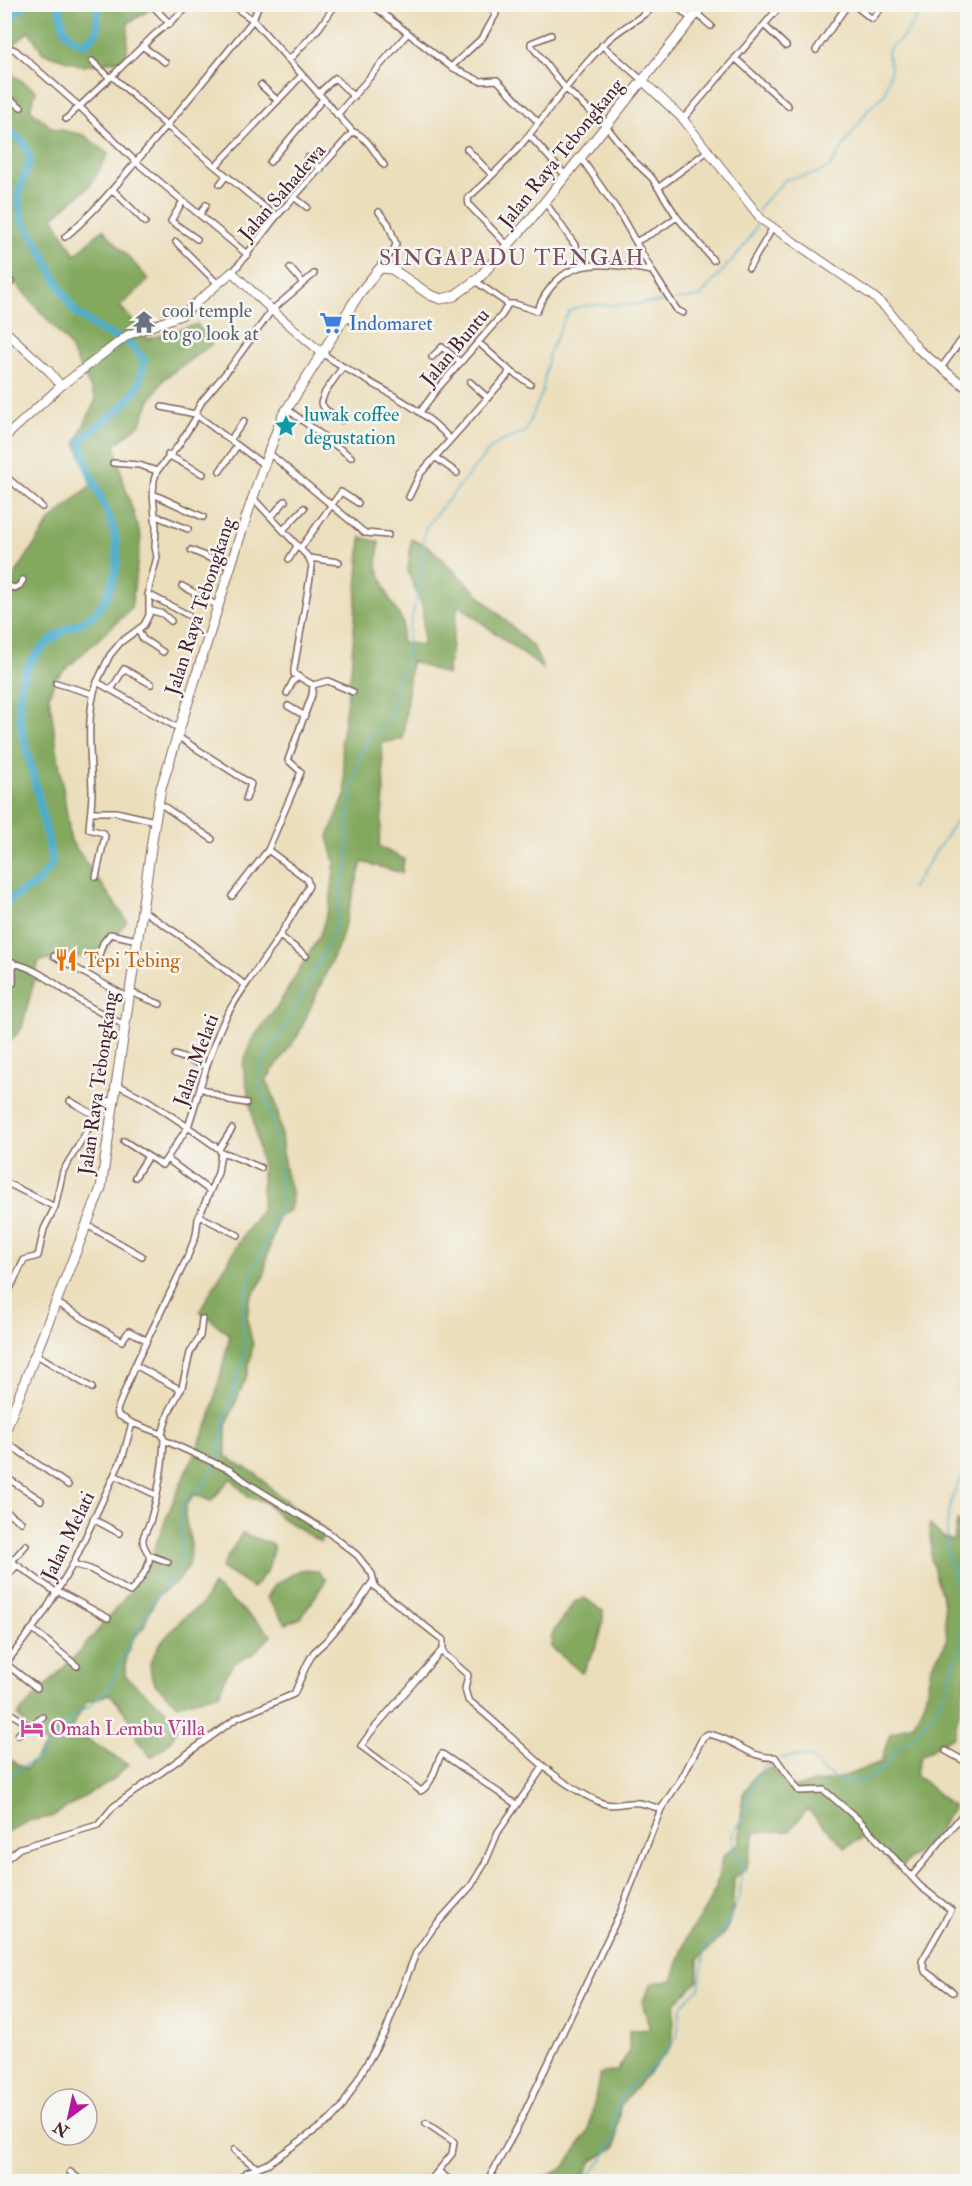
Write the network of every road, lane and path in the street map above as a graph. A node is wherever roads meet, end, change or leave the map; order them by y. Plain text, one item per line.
1 (151, 4) edge
2 (192, 4) edge
3 (230, 4) edge
4 (259, 4) edge
5 (336, 4) edge
6 (371, 4) edge
7 (487, 4) edge
8 (657, 4) edge
9 (674, 4) edge
10 (704, 4) edge
11 (782, 4) edge
12 (848, 4) edge
13 (852, 4) edge
14 (882, 7) dead end
15 (694, 17) junction
16 (253, 20) junction
17 (170, 24) junction
18 (764, 25) junction
19 (711, 26) dead end
20 (408, 33) junction
21 (551, 35) dead end
22 (602, 45) junction
23 (4, 46) edge
24 (142, 46) junction
25 (786, 46) dead end
26 (816, 50) dead end
27 (735, 58) junction
28 (289, 60) junction
29 (92, 61) dead end
30 (165, 63) dead end
31 (451, 67) junction
32 (302, 75) junction
33 (111, 77) junction
34 (643, 81) junction
35 (261, 85) dead end
36 (565, 88) junction
37 (4, 95) edge
38 (321, 96) junction
39 (354, 97) junction
40 (278, 101) junction
41 (788, 106) dead end
42 (21, 107) dead end
43 (80, 107) junction
44 (338, 115) junction
45 (66, 119) dead end
46 (683, 119) junction
47 (538, 122) junction
48 (167, 126) junction
49 (606, 126) junction
50 (353, 132) junction
51 (529, 135) junction
52 (467, 149) dead end
53 (709, 150) junction
54 (307, 158) dead end
55 (581, 158) junction
56 (136, 162) junction
57 (270, 162) dead end
58 (384, 165) dead end
59 (216, 166) junction
60 (321, 169) junction
61 (492, 174) junction
62 (226, 176) junction
63 (566, 176) junction
64 (220, 184) dead end
65 (658, 188) junction
66 (113, 190) junction
67 (295, 198) junction
68 (183, 201) junction
69 (545, 202) junction
70 (206, 205) dead end
71 (307, 207) dead end
72 (379, 212) dead end
73 (200, 214) junction
74 (276, 217) junction
75 (677, 217) junction
76 (145, 222) dead end
77 (772, 229) junction
78 (65, 237) dead end
79 (197, 239) dead end
80 (637, 241) junction
81 (176, 242) dead end
82 (508, 246) junction
83 (248, 255) junction
84 (713, 260) dead end
85 (585, 264) junction
86 (290, 268) dead end
87 (380, 268) junction
88 (749, 268) dead end
89 (652, 271) junction
90 (234, 272) junction
91 (314, 274) dead end
92 (475, 281) junction
93 (11, 282) dead end
94 (303, 283) junction
95 (218, 284) junction
96 (4, 291) edge
97 (508, 304) junction
98 (273, 310) junction
99 (683, 313) dead end
100 (345, 316) junction
101 (364, 328) dead end
102 (4, 330) edge
103 (968, 331) edge
104 (478, 342) junction
105 (959, 343) junction
106 (968, 349) edge
107 (322, 353) junction
108 (432, 357) dead end
109 (460, 362) junction
110 (342, 368) junction
111 (941, 368) junction
112 (509, 370) junction
113 (470, 382) dead end
114 (530, 384) dead end
115 (61, 386) junction
116 (968, 389) edge
117 (488, 398) junction
118 (162, 407) dead end
119 (287, 409) junction
120 (420, 412) junction
121 (196, 415) junction
122 (342, 420) dead end
123 (244, 421) dead end
124 (4, 438) edge
125 (450, 439) junction
126 (230, 440) junction
127 (237, 446) junction
128 (268, 453) junction
129 (168, 455) junction
130 (351, 457) dead end
131 (435, 457) junction
132 (113, 463) dead end
133 (264, 465) junction
134 (157, 471) junction
135 (220, 471) dead end
136 (457, 473) dead end
137 (203, 474) dead end
138 (4, 475) edge
139 (153, 494) junction
140 (409, 497) dead end
141 (253, 498) junction
142 (285, 501) dead end
143 (358, 503) dead end
144 (331, 506) junction
145 (42, 507) dead end
146 (304, 508) dead end
147 (156, 516) junction
148 (203, 517) dead end
149 (271, 517) junction
150 (188, 529) dead end
151 (283, 530) junction
152 (388, 536) dead end
153 (298, 548) junction
154 (191, 550) dead end
155 (289, 559) dead end
156 (310, 560) junction
157 (339, 562) dead end
158 (230, 567) junction
159 (23, 580) dead end
160 (4, 584) edge
161 (182, 586) dead end
162 (148, 594) junction
163 (218, 606) junction
164 (149, 610) junction
165 (188, 615) dead end
166 (171, 621) dead end
167 (138, 630) junction
168 (163, 652) dead end
169 (299, 676) junction
170 (97, 682) junction
171 (56, 683) dead end
172 (151, 684) dead end
173 (313, 685) junction
174 (111, 690) junction
175 (353, 692) dead end
176 (287, 693) dead end
177 (93, 694) junction
178 (288, 706) dead end
179 (305, 716) junction
180 (178, 733) junction
181 (246, 799) dead end
182 (158, 803) junction
183 (91, 812) junction
184 (155, 821) junction
185 (212, 838) dead end
186 (268, 850) junction
187 (96, 877) dead end
188 (232, 896) dead end
189 (142, 910) junction
190 (280, 936) junction
191 (137, 940) junction
192 (54, 956) dead end
193 (306, 956) dead end
194 (98, 958) dead end
195 (4, 962) edge
196 (13, 962) junction
197 (13, 983) dead end
198 (245, 985) junction
199 (129, 995) junction
200 (160, 1004) dead end
201 (125, 1026) junction
202 (175, 1055) dead end
203 (206, 1066) junction
204 (116, 1084) junction
205 (201, 1088) junction
206 (114, 1099) junction
207 (70, 1101) dead end
208 (246, 1103) dead end
209 (96, 1116) junction
210 (188, 1127) junction
211 (232, 1129) dead end
212 (124, 1141) dead end
213 (220, 1151) junction
214 (147, 1158) junction
215 (167, 1159) junction
216 (261, 1168) dead end
217 (135, 1177) dead end
218 (5, 1182) edge
219 (210, 1191) junction
220 (55, 1206) junction
221 (199, 1216) junction
222 (87, 1225) junction
223 (238, 1235) dead end
224 (142, 1257) dead end
225 (4, 1301) edge
226 (57, 1303) junction
227 (202, 1319) dead end
228 (146, 1340) junction
229 (37, 1355) junction
230 (135, 1365) junction
231 (92, 1388) dead end
232 (181, 1390) junction
233 (132, 1423) junction
234 (4, 1434) edge
235 (163, 1437) junction
236 (4, 1441) edge
237 (114, 1475) junction
238 (4, 1476) edge
239 (68, 1485) dead end
240 (156, 1495) junction
241 (40, 1500) dead end
242 (4, 1510) edge
243 (93, 1519) junction
244 (21, 1522) dead end
245 (119, 1533) dead end
246 (26, 1545) dead end
247 (149, 1555) junction
248 (4, 1556) edge
249 (168, 1562) dead end
250 (15, 1563) junction
251 (73, 1564) junction
252 (4, 1581) edge
253 (374, 1581) junction
254 (57, 1592) junction
255 (108, 1618) dead end
256 (32, 1629) junction
257 (442, 1650) junction
258 (5, 1665) edge
259 (77, 1666) dead end
260 (37, 1688) dead end
261 (4, 1709) edge
262 (43, 1717) dead end
263 (27, 1725) junction
264 (18, 1735) dead end
265 (946, 1751) dead end
266 (968, 1763) edge
267 (543, 1767) junction
268 (517, 1805) junction
269 (968, 1808) edge
270 (661, 1809) junction
271 (4, 1861) edge
272 (912, 1876) junction
273 (953, 1992) dead end
274 (426, 2123) dead end
275 (234, 2150) dead end
276 (256, 2167) junction
277 (438, 2171) junction
278 (70, 2172) dead end
279 (83, 2181) edge
280 (234, 2181) edge
281 (429, 2181) edge
282 (452, 2181) edge
283 (487, 2181) edge

1 - 17 street
2 - 17 street
3 - 16 street
4 - 16 street
5 - 28 street
6 - 20 street
7 - 31 street
8 - 22 street
9 - 15 street
10 - 15 main road, Jalan Raya Tebongkang
11 - 18 street
12 - 26 street
13 - 14 street
15 - 19 street
15 - 34 main road, Jalan Raya Tebongkang
16 - 28 street
16 - 48 street
17 - 24 street
18 - 25 street
18 - 27 street
20 - 31 street
20 - 39 street
21 - 36 street
22 - 34 street
22 - 36 street
23 - 43 street
24 - 30 street
24 - 33 street
27 - 41 street
27 - 46 street
28 - 32 street
29 - 33 street
31 - 47 street
32 - 38 street
32 - 40 street
33 - 43 street
33 - 48 street
34 - 46 main road
34 - 49 main road, Jalan Raya Tebongkang
35 - 40 street
36 - 47 street
36 - 49 street
37 - 42 street
38 - 39 street
38 - 44 street
38 - 57 street
39 - 44 street
40 - 59 street
43 - 45 street
43 - 56 street
44 - 50 street
46 - 53 main road
47 - 51 street
48 - 56 street
48 - 59 street
49 - 55 main road, Jalan Raya Tebongkang
49 - 65 street
50 - 58 street
50 - 60 street, Jalan Sahadewa
51 - 61 street
51 - 63 street
52 - 61 street
53 - 65 street
53 - 77 main road
54 - 60 street
55 - 63 main road, Jalan Raya Tebongkang
55 - 80 street
56 - 66 street
56 - 68 street
59 - 62 street
60 - 67 street, Jalan Sahadewa
61 - 82 street
62 - 64 street
62 - 74 street
63 - 69 main road, Jalan Raya Tebongkang
65 - 75 street
66 - 76 street
66 - 78 street
67 - 71 street
67 - 74 street, Jalan Sahadewa
68 - 73 street
68 - 79 street
69 - 82 main road, Jalan Raya Tebongkang
69 - 85 street
70 - 73 street
72 - 87 street
73 - 83 street
74 - 83 street, Jalan Sahadewa
75 - 80 street
75 - 84 street
77 - 88 street
77 - 111 main road
80 - 89 street
81 - 95 street
82 - 92 main road, Jalan Raya Tebongkang
83 - 90 street, Jalan Sahadewa
85 - 89 street
85 - 97 street
86 - 94 street
87 - 92 main road, Jalan Raya Tebongkang
87 - 100 main road, Jalan Raya Tebongkang
89 - 99 street
90 - 95 main road
90 - 98 main road
91 - 94 street
92 - 97 street, Jalan Buntu
93 - 96 street
94 - 98 street
95 - 115 main road
97 - 104 street, Jalan Buntu
98 - 107 main road
98 - 121 street
100 - 101 street
100 - 107 main road, Jalan Raya Tebongkang
102 - 115 main road
103 - 105 street
104 - 109 street, Jalan Buntu
104 - 112 street
105 - 106 street
105 - 111 street
107 - 110 street
107 - 119 main road, Jalan Raya Tebongkang
108 - 109 street
109 - 120 street, Jalan Buntu
110 - 120 street
110 - 122 street
111 - 116 main road
112 - 114 street
112 - 117 street
113 - 117 street
115 - 124 main road
117 - 125 street
118 - 121 street
119 - 128 main road, Jalan Raya Tebongkang
119 - 130 street
120 - 125 street
121 - 126 street
121 - 129 street
123 - 126 street
125 - 131 street
126 - 127 street
127 - 133 street
127 - 135 street
128 - 133 main road, Jalan Raya Tebongkang
128 - 144 street
129 - 134 street
129 - 137 street
131 - 136 street
131 - 140 street
132 - 134 street
133 - 141 main road, Jalan Raya Tebongkang
134 - 139 street
138 - 145 street
139 - 147 street
139 - 148 street
141 - 149 street
141 - 158 main road, Jalan Raya Tebongkang
142 - 149 street
143 - 144 street
144 - 152 street
144 - 153 street
146 - 151 street
147 - 150 street
147 - 162 street
149 - 151 street
151 - 153 street
153 - 155 street
153 - 156 street
154 - 158 street
156 - 157 street
156 - 169 street
158 - 163 main road, Jalan Raya Tebongkang
159 - 160 street
161 - 163 street
162 - 164 street
162 - 165 street
163 - 180 main road, Jalan Raya Tebongkang
164 - 166 street
164 - 167 street
167 - 168 street
167 - 170 street
169 - 173 street
169 - 176 street
170 - 174 street
170 - 177 street
171 - 177 street
172 - 174 street
173 - 175 street
173 - 179 street
174 - 180 street
177 - 183 street
178 - 179 street
179 - 186 street
180 - 181 street
180 - 182 main road, Jalan Raya Tebongkang
182 - 184 main road, Jalan Raya Tebongkang
182 - 185 street
183 - 184 street
183 - 187 street
184 - 189 main road, Jalan Raya Tebongkang
186 - 188 street
186 - 190 street, Jalan Melati
189 - 191 main road, Jalan Raya Tebongkang
189 - 198 street
190 - 193 street
190 - 198 street, Jalan Melati
191 - 194 street
191 - 199 main road, Jalan Raya Tebongkang
192 - 199 street
195 - 196 street
196 - 197 street
196 - 201 street
198 - 203 street, Jalan Melati
199 - 200 street
199 - 201 main road, Jalan Raya Tebongkang
201 - 204 main road, Jalan Raya Tebongkang
202 - 203 street
203 - 205 street, Jalan Melati
204 - 206 main road, Jalan Raya Tebongkang
204 - 210 street
205 - 208 street
205 - 210 street, Jalan Melati
206 - 209 street
206 - 222 main road, Jalan Raya Tebongkang
207 - 209 street
209 - 220 street
210 - 213 street, Jalan Melati
210 - 215 street
211 - 213 street
212 - 214 street
213 - 216 street, Jalan Melati
213 - 219 street
214 - 215 street
214 - 217 street
215 - 219 street
218 - 220 street
219 - 221 street
220 - 225 street
221 - 223 street
221 - 228 street
222 - 224 street
222 - 226 main road, Jalan Raya Tebongkang
226 - 228 street
226 - 229 main road, Jalan Raya Tebongkang
227 - 232 street
228 - 230 street
229 - 231 street
229 - 234 main road, Jalan Raya Tebongkang
230 - 232 street
230 - 233 street
232 - 235 street
233 - 235 street
233 - 237 street, Jalan Melati
235 - 240 street
235 - 253 street
236 - 239 street
237 - 240 street
237 - 243 street, Jalan Melati
238 - 241 street
240 - 247 street
242 - 244 street
243 - 245 street
243 - 251 street, Jalan Melati
246 - 250 street
247 - 249 street
247 - 251 street
248 - 250 street
250 - 252 street
250 - 254 street
251 - 254 street, Jalan Melati
253 - 257 street
253 - 271 street
254 - 255 street
254 - 256 street, Jalan Melati
256 - 258 street, Jalan Melati
256 - 259 street
257 - 267 street
257 - 268 street
258 - 260 street
261 - 263 street
262 - 263 street
263 - 264 street
265 - 266 street
267 - 268 street
267 - 270 street
268 - 276 street
269 - 272 street
270 - 272 street
270 - 283 street
272 - 273 street
274 - 277 street
275 - 276 street
276 - 280 street
277 - 281 street
277 - 282 street
278 - 279 street

